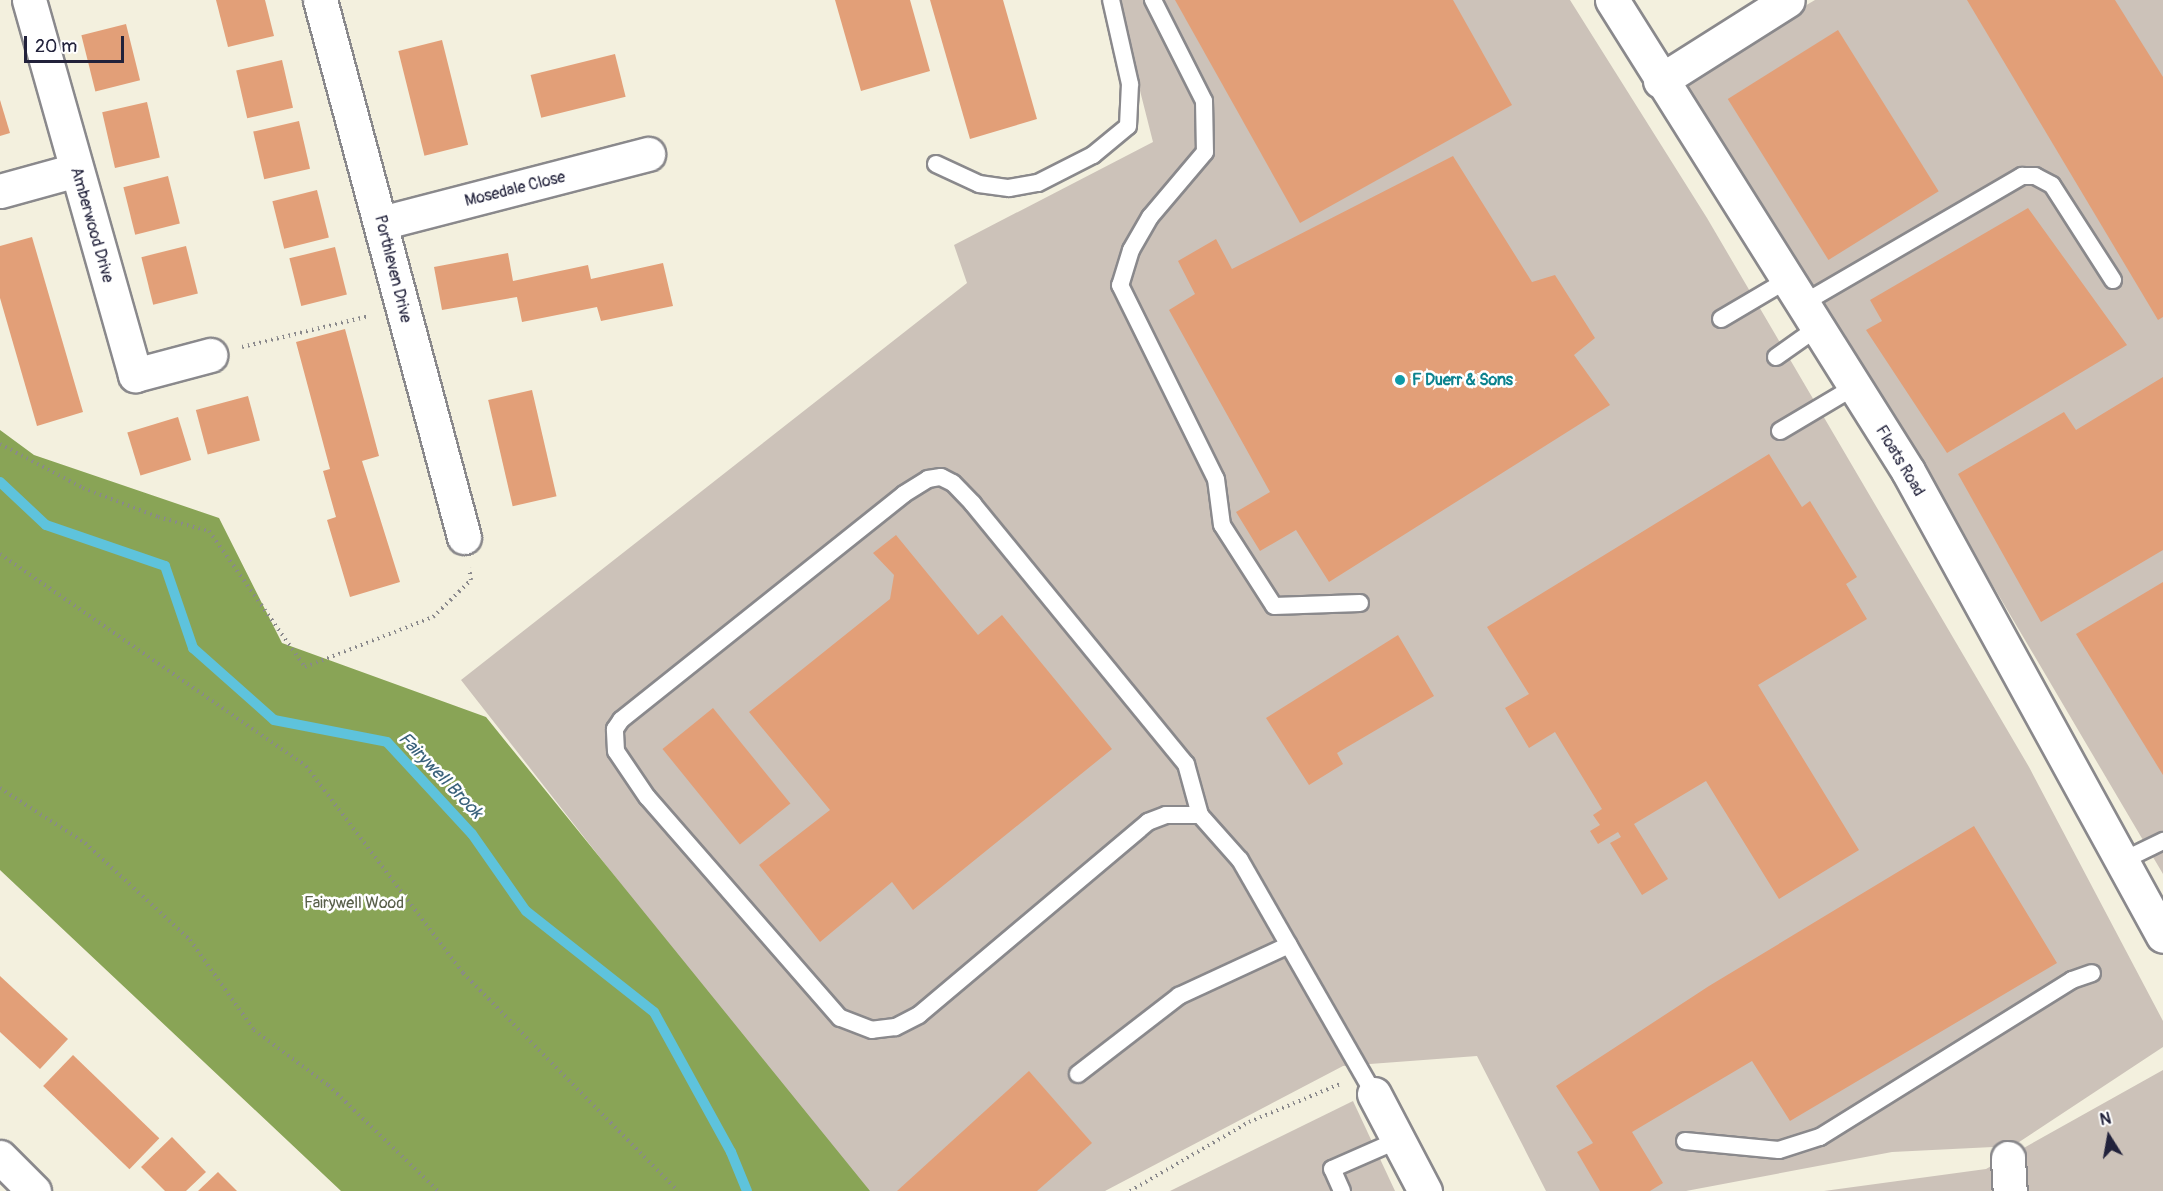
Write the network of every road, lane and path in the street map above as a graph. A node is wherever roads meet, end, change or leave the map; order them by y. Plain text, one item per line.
1 (29, 0) edge
2 (320, 0) edge
3 (1112, 0) edge
4 (1153, 0) edge
5 (1612, 0) edge
6 (1788, 0) edge
7 (1660, 81) junction
8 (648, 154) dead end
9 (936, 164) dead end
10 (76, 170) junction
11 (0, 191) edge
12 (381, 223) junction
13 (2113, 280) dead end
14 (1802, 304) junction
15 (402, 307) junction
16 (1721, 319) dead end
17 (210, 355) joint
18 (1776, 357) dead end
19 (1854, 387) junction
20 (1780, 431) dead end
21 (0, 444) edge
22 (464, 537) joint
23 (0, 554) edge
24 (1360, 603) dead end
25 (0, 789) edge
26 (1200, 815) junction
27 (2163, 841) edge
28 (2122, 861) junction
29 (2163, 936) edge
30 (1289, 945) junction
31 (2092, 973) dead end
32 (1078, 1074) dead end
33 (1374, 1094) junction
34 (1398, 1140) junction
35 (1685, 1141) dead end
36 (0, 1158) edge
37 (2008, 1158) dead end
38 (34, 1191) edge
39 (438, 1191) edge
40 (678, 1191) edge
41 (1130, 1191) edge
42 (1342, 1191) edge
43 (1425, 1191) edge
44 (2010, 1191) edge

1 - 10 street, Amberwood Drive
2 - 12 street, Porthleven Drive
3 - 9 lane
4 - 24 lane
5 - 7 street, Floats Road
6 - 7 street
7 - 14 street, Floats Road
8 - 12 street, Mosedale Close
10 - 11 street
10 - 17 street, Amberwood Drive
12 - 15 street, Porthleven Drive
13 - 14 lane
14 - 16 lane
14 - 18 lane
14 - 19 street, Floats Road
15 - 17 path
15 - 22 street, Porthleven Drive
19 - 20 lane
19 - 28 street, Floats Road
21 - 22 path
23 - 40 path
25 - 39 path
26 - 26 lane
26 - 30 lane
27 - 28 lane
28 - 29 street, Floats Road
30 - 32 lane
30 - 33 lane
31 - 35 lane
33 - 34 street
33 - 41 path
34 - 42 lane
34 - 43 street
36 - 38 street
37 - 44 street

